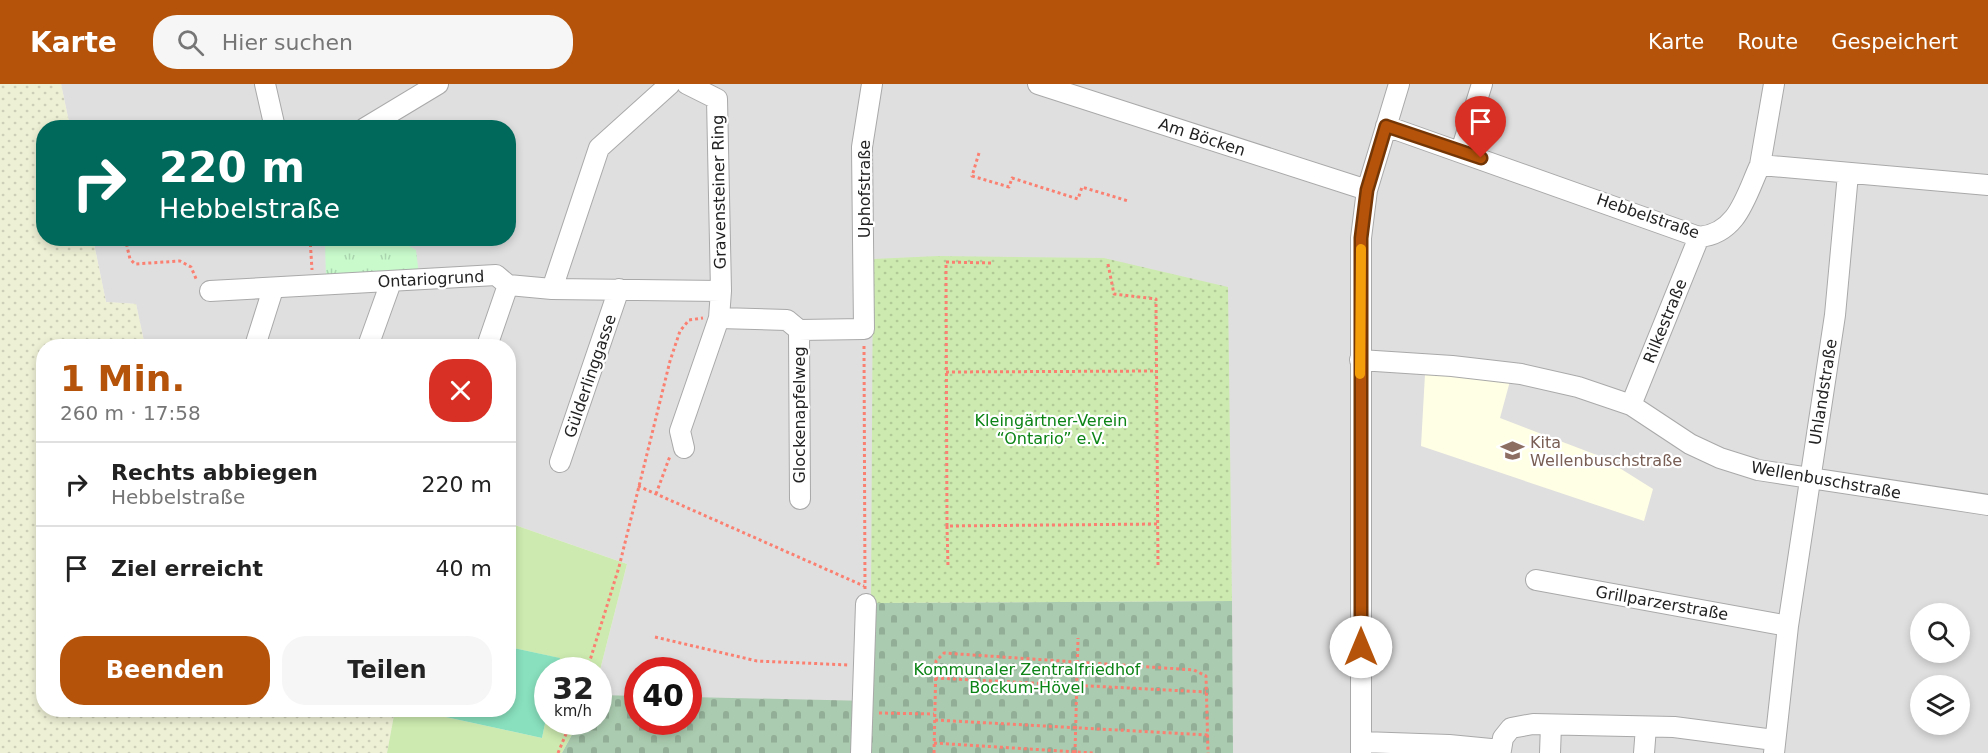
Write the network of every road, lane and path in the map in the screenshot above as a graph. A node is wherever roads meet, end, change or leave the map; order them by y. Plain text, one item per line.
1 (266, 84) edge
2 (438, 84) edge
3 (670, 84) edge
4 (687, 84) edge
5 (872, 84) edge
6 (1038, 84) edge
7 (1399, 84) edge
8 (1482, 84) edge
9 (1774, 84) edge
10 (273, 120) edge
11 (378, 120) edge
12 (1386, 126) junction
13 (1461, 151) junction
14 (979, 153) dead end
15 (1760, 165) junction
16 (1848, 174) junction
17 (1988, 185) edge
18 (1367, 190) junction
19 (1128, 201) dead end
20 (1700, 237) junction
21 (127, 246) edge
22 (310, 246) edge
23 (991, 263) dead end
24 (1107, 264) dead end
25 (391, 282) junction
26 (508, 285) junction
27 (312, 286) junction
28 (273, 289) junction
29 (552, 289) junction
30 (619, 289) junction
31 (210, 291) joint
32 (721, 291) junction
33 (719, 318) junction
34 (864, 329) junction
35 (799, 330) junction
36 (257, 339) edge
37 (371, 339) edge
38 (489, 339) edge
39 (1360, 360) junction
40 (1156, 371) junction
41 (946, 372) junction
42 (1631, 405) junction
43 (684, 448) joint
44 (560, 462) dead end
45 (1809, 479) junction
46 (638, 486) junction
47 (656, 494) junction
48 (800, 499) dead end
49 (1988, 505) edge
50 (1157, 524) junction
51 (947, 526) junction
52 (948, 567) dead end
53 (1158, 568) dead end
54 (1536, 580) dead end
55 (865, 595) junction
56 (1788, 626) junction
57 (655, 637) dead end
58 (1078, 638) dead end
59 (591, 657) edge
60 (1077, 663) junction
61 (863, 665) junction
62 (935, 678) junction
63 (1077, 687) junction
64 (1207, 692) junction
65 (862, 712) junction
66 (934, 714) junction
67 (935, 720) junction
68 (1551, 725) junction
69 (1646, 727) junction
70 (1075, 728) junction
71 (566, 735) edge
72 (1208, 735) junction
73 (934, 743) junction
74 (1774, 746) edge
75 (1361, 748) edge
76 (1500, 752) edge
77 (558, 753) edge
78 (861, 753) edge
79 (934, 753) edge
80 (1075, 753) edge
81 (1093, 753) edge
82 (1208, 753) edge
83 (1550, 753) edge
84 (1644, 753) edge

1 - 10 street
2 - 11 street
3 - 29 street
4 - 32 street, Gravensteiner Ring
5 - 34 street, Uphofstraße
6 - 18 street, Am Böcken
7 - 12 street
8 - 13 street
9 - 15 street, Hebbelstraße
12 - 13 street, Hebbelstraße
12 - 18 street
13 - 20 street, Hebbelstraße
14 - 19 path
15 - 16 street
15 - 20 street, Hebbelstraße
16 - 17 street
16 - 45 street, Uhlandstraße
18 - 39 street
20 - 42 street, Rilkestraße
21 - 31 path
22 - 27 path
23 - 41 path
24 - 40 path
25 - 26 street, Ontariogrund
25 - 27 street, Ontariogrund
25 - 37 street
26 - 29 street, Ontariogrund
26 - 38 street
27 - 28 street, Ontariogrund
28 - 31 street, Ontariogrund
28 - 36 street
29 - 30 street, Ontariogrund
30 - 32 street, Ontariogrund
30 - 44 street, Gülderlinggasse
32 - 33 street, Gravensteiner Ring
33 - 35 street
33 - 43 street, Gravensteiner Ring
33 - 46 path
34 - 35 street
34 - 55 path
35 - 48 street, Glockenapfelweg
39 - 42 street, Wellenbuschstraße
39 - 75 street
40 - 41 path
40 - 50 path
41 - 51 path
42 - 45 street, Wellenbuschstraße
43 - 47 path
45 - 49 street, Wellenbuschstraße
45 - 56 street, Uhlandstraße
46 - 47 path
46 - 59 path
47 - 55 path
50 - 51 path
50 - 53 path
51 - 52 path
54 - 56 street, Grillparzerstraße
55 - 61 street
56 - 74 street, Uhlandstraße
57 - 61 path
58 - 60 path
60 - 62 path
60 - 63 path
60 - 64 path
61 - 65 street
62 - 63 path
62 - 66 path
63 - 64 path
63 - 70 path
64 - 72 path
65 - 66 path
65 - 78 street
66 - 67 path
67 - 70 path
67 - 73 path
68 - 69 street
68 - 76 street
68 - 83 street
69 - 74 street
69 - 84 street
70 - 72 path
70 - 80 path
71 - 77 path
72 - 82 path
73 - 79 path
73 - 80 path
75 - 76 street
80 - 81 path

